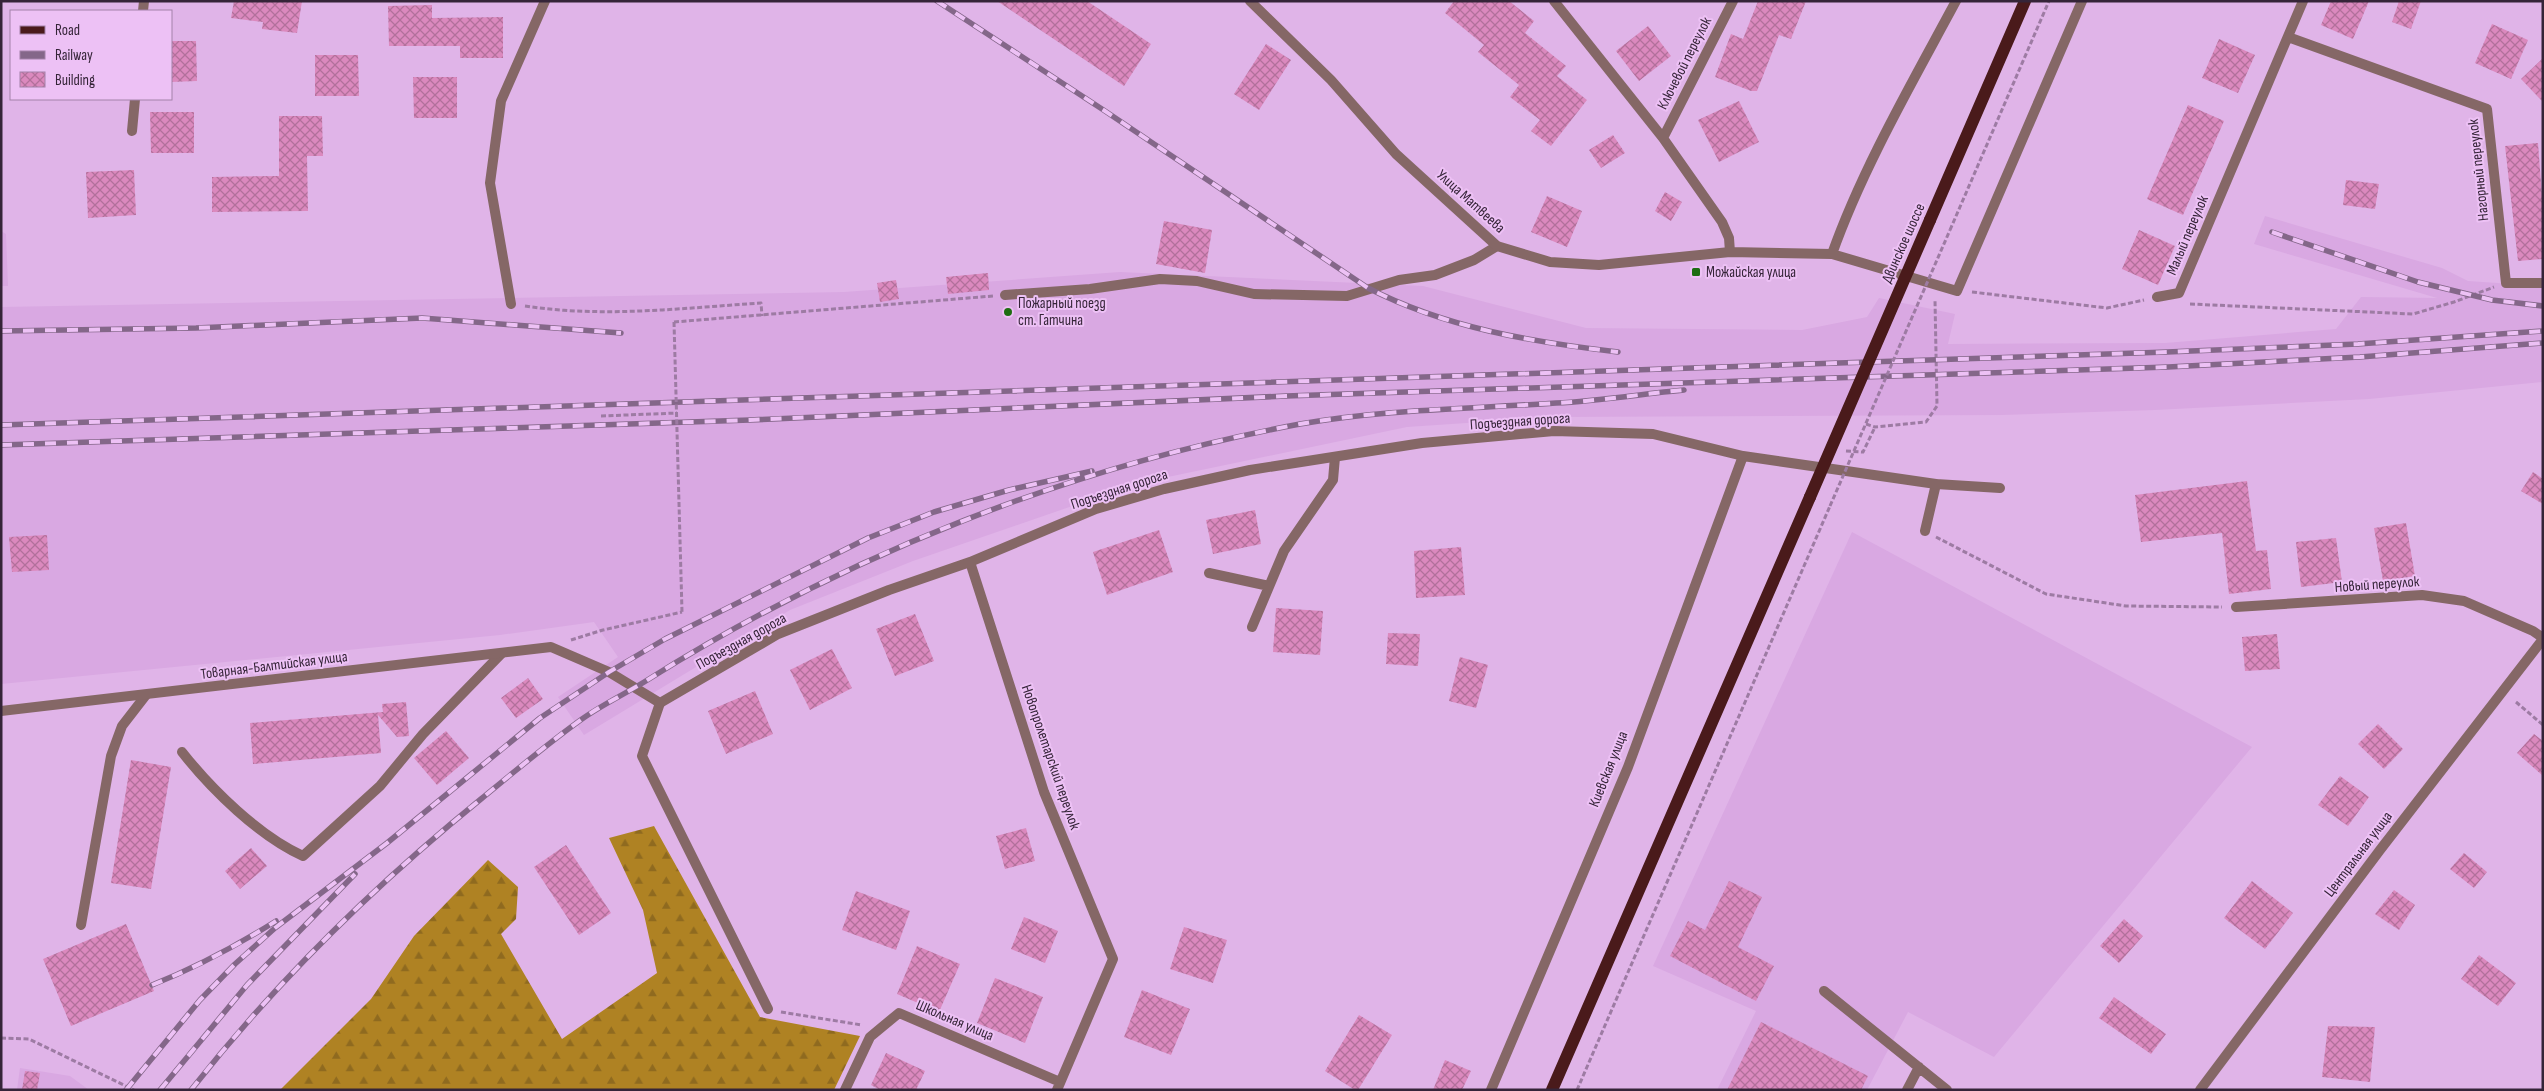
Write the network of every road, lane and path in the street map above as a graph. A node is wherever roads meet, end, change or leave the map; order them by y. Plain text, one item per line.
1 (545, 1) edge
2 (1250, 1) edge
3 (1554, 1) edge
4 (1733, 1) edge
5 (1956, 1) edge
6 (2025, 1) edge
7 (2049, 1) edge
8 (2082, 1) edge
9 (2303, 1) edge
10 (2288, 37) junction
11 (135, 100) edge
12 (132, 131) dead end
13 (1662, 138) junction
14 (1497, 246) junction
15 (1730, 252) junction
16 (1832, 254) junction
17 (2506, 283) junction
18 (2543, 283) edge
19 (1957, 291) junction
20 (1005, 295) joint
21 (1918, 295) dead end
22 (2157, 298) joint
23 (2184, 303) dead end
24 (511, 304) joint
25 (762, 316) junction
26 (677, 413) junction
27 (601, 416) dead end
28 (1866, 424) junction
29 (1743, 456) junction
30 (1335, 457) junction
31 (1936, 484) junction
32 (2000, 488) dead end
33 (1925, 531) joint
34 (970, 562) junction
35 (1209, 573) dead end
36 (1270, 586) junction
37 (2236, 607) joint
38 (1252, 627) dead end
39 (2543, 639) edge
40 (551, 647) junction
41 (502, 653) junction
42 (146, 695) junction
43 (2516, 702) dead end
44 (660, 703) junction
45 (1, 711) edge
46 (2543, 725) edge
47 (182, 752) dead end
48 (80, 925) dead end
49 (1824, 991) dead end
50 (768, 1009) joint
51 (880, 1028) junction
52 (1, 1038) edge
53 (1919, 1067) junction
54 (1058, 1086) edge
55 (134, 1090) edge
56 (845, 1090) edge
57 (1491, 1090) edge
58 (1552, 1090) edge
59 (1577, 1090) edge
60 (1907, 1090) edge
61 (1947, 1090) edge
62 (2200, 1090) edge

1 - 24 street
2 - 14 street, Улица Матвеева
3 - 13 street
4 - 13 street, Ключевой переулок
5 - 16 street
6 - 58 main road, Двинское шоссе, bridge
7 - 28 path, bridge
8 - 19 street
9 - 10 street, Малый переулок
10 - 17 street, Нагорный переулок
10 - 22 street, Малый переулок
11 - 12 street
13 - 15 street
14 - 15 street, Улица Матвеева
14 - 20 street
15 - 16 street, Улица Матвеева
16 - 19 street
17 - 18 street
17 - 23 path
19 - 22 path
20 - 25 path
21 - 28 path
24 - 25 path
25 - 26 path, bridge
26 - 27 path
26 - 40 path, bridge
28 - 59 path, bridge
29 - 30 street, Подъездная дорога
29 - 31 street, Подъездная дорога
29 - 57 street, Киевская улица
30 - 34 street, Подъездная дорога
30 - 36 street
31 - 32 street, Подъездная дорога
31 - 33 street
33 - 37 path
34 - 44 street, Подъездная дорога
34 - 54 street, Новопролетарский переулок
35 - 36 street
36 - 38 street
37 - 39 street, Новый переулок
39 - 62 street, Центральная улица
40 - 41 street, Товарная-Балтийская улица
40 - 44 street
41 - 42 street, Товарная-Балтийская улица
41 - 47 street
42 - 45 street, Товарная-Балтийская улица
42 - 48 street
43 - 46 path
44 - 50 street
49 - 53 street
50 - 51 path
51 - 54 street, Школьная улица
51 - 56 street, Школьная улица
52 - 55 path
53 - 60 street
53 - 61 street

